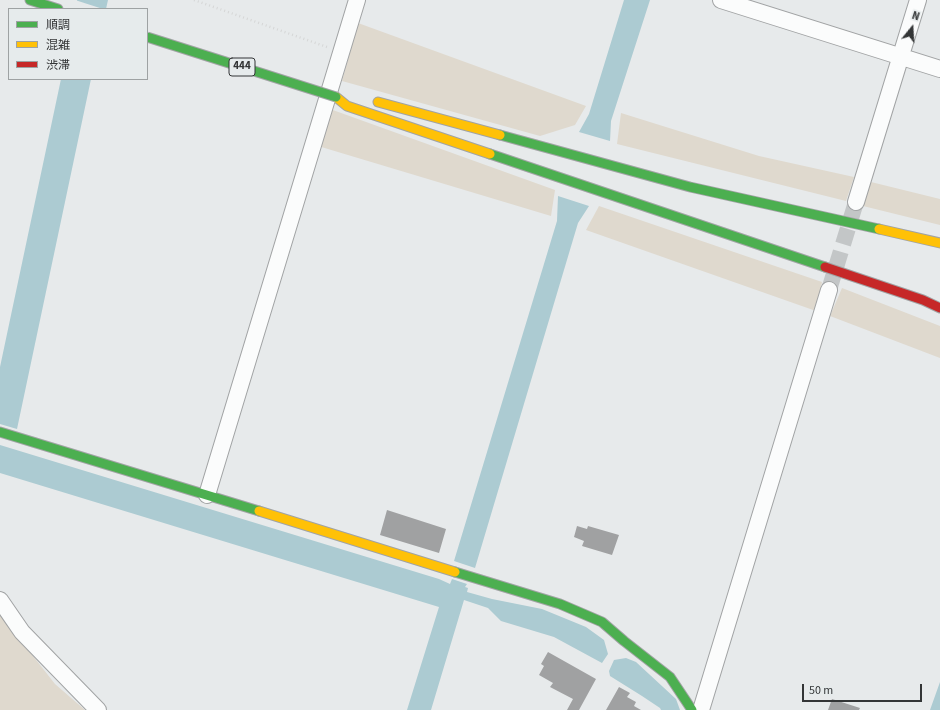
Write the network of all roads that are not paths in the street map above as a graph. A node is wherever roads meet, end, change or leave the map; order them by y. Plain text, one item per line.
1 (30, 0) edge
2 (357, 0) edge
3 (721, 0) edge
4 (918, 0) edge
5 (55, 8) edge
6 (148, 37) edge
7 (901, 56) junction
8 (940, 69) edge
9 (351, 94) dead end
10 (336, 97) junction
11 (366, 99) dead end
12 (856, 202) tunnel mouth
13 (940, 243) edge
14 (829, 290) tunnel mouth
15 (940, 308) edge
16 (0, 432) edge
17 (207, 495) junction
18 (0, 600) edge
19 (98, 710) edge
20 (692, 710) edge
21 (700, 710) edge

1 - 5 main road
2 - 17 street
3 - 7 street
4 - 7 street
6 - 10 main road, 444, bridge
7 - 8 street
7 - 12 street
9 - 10 main road
10 - 15 main road
11 - 13 main road
14 - 21 street
16 - 17 main road
17 - 20 main road
18 - 19 street

